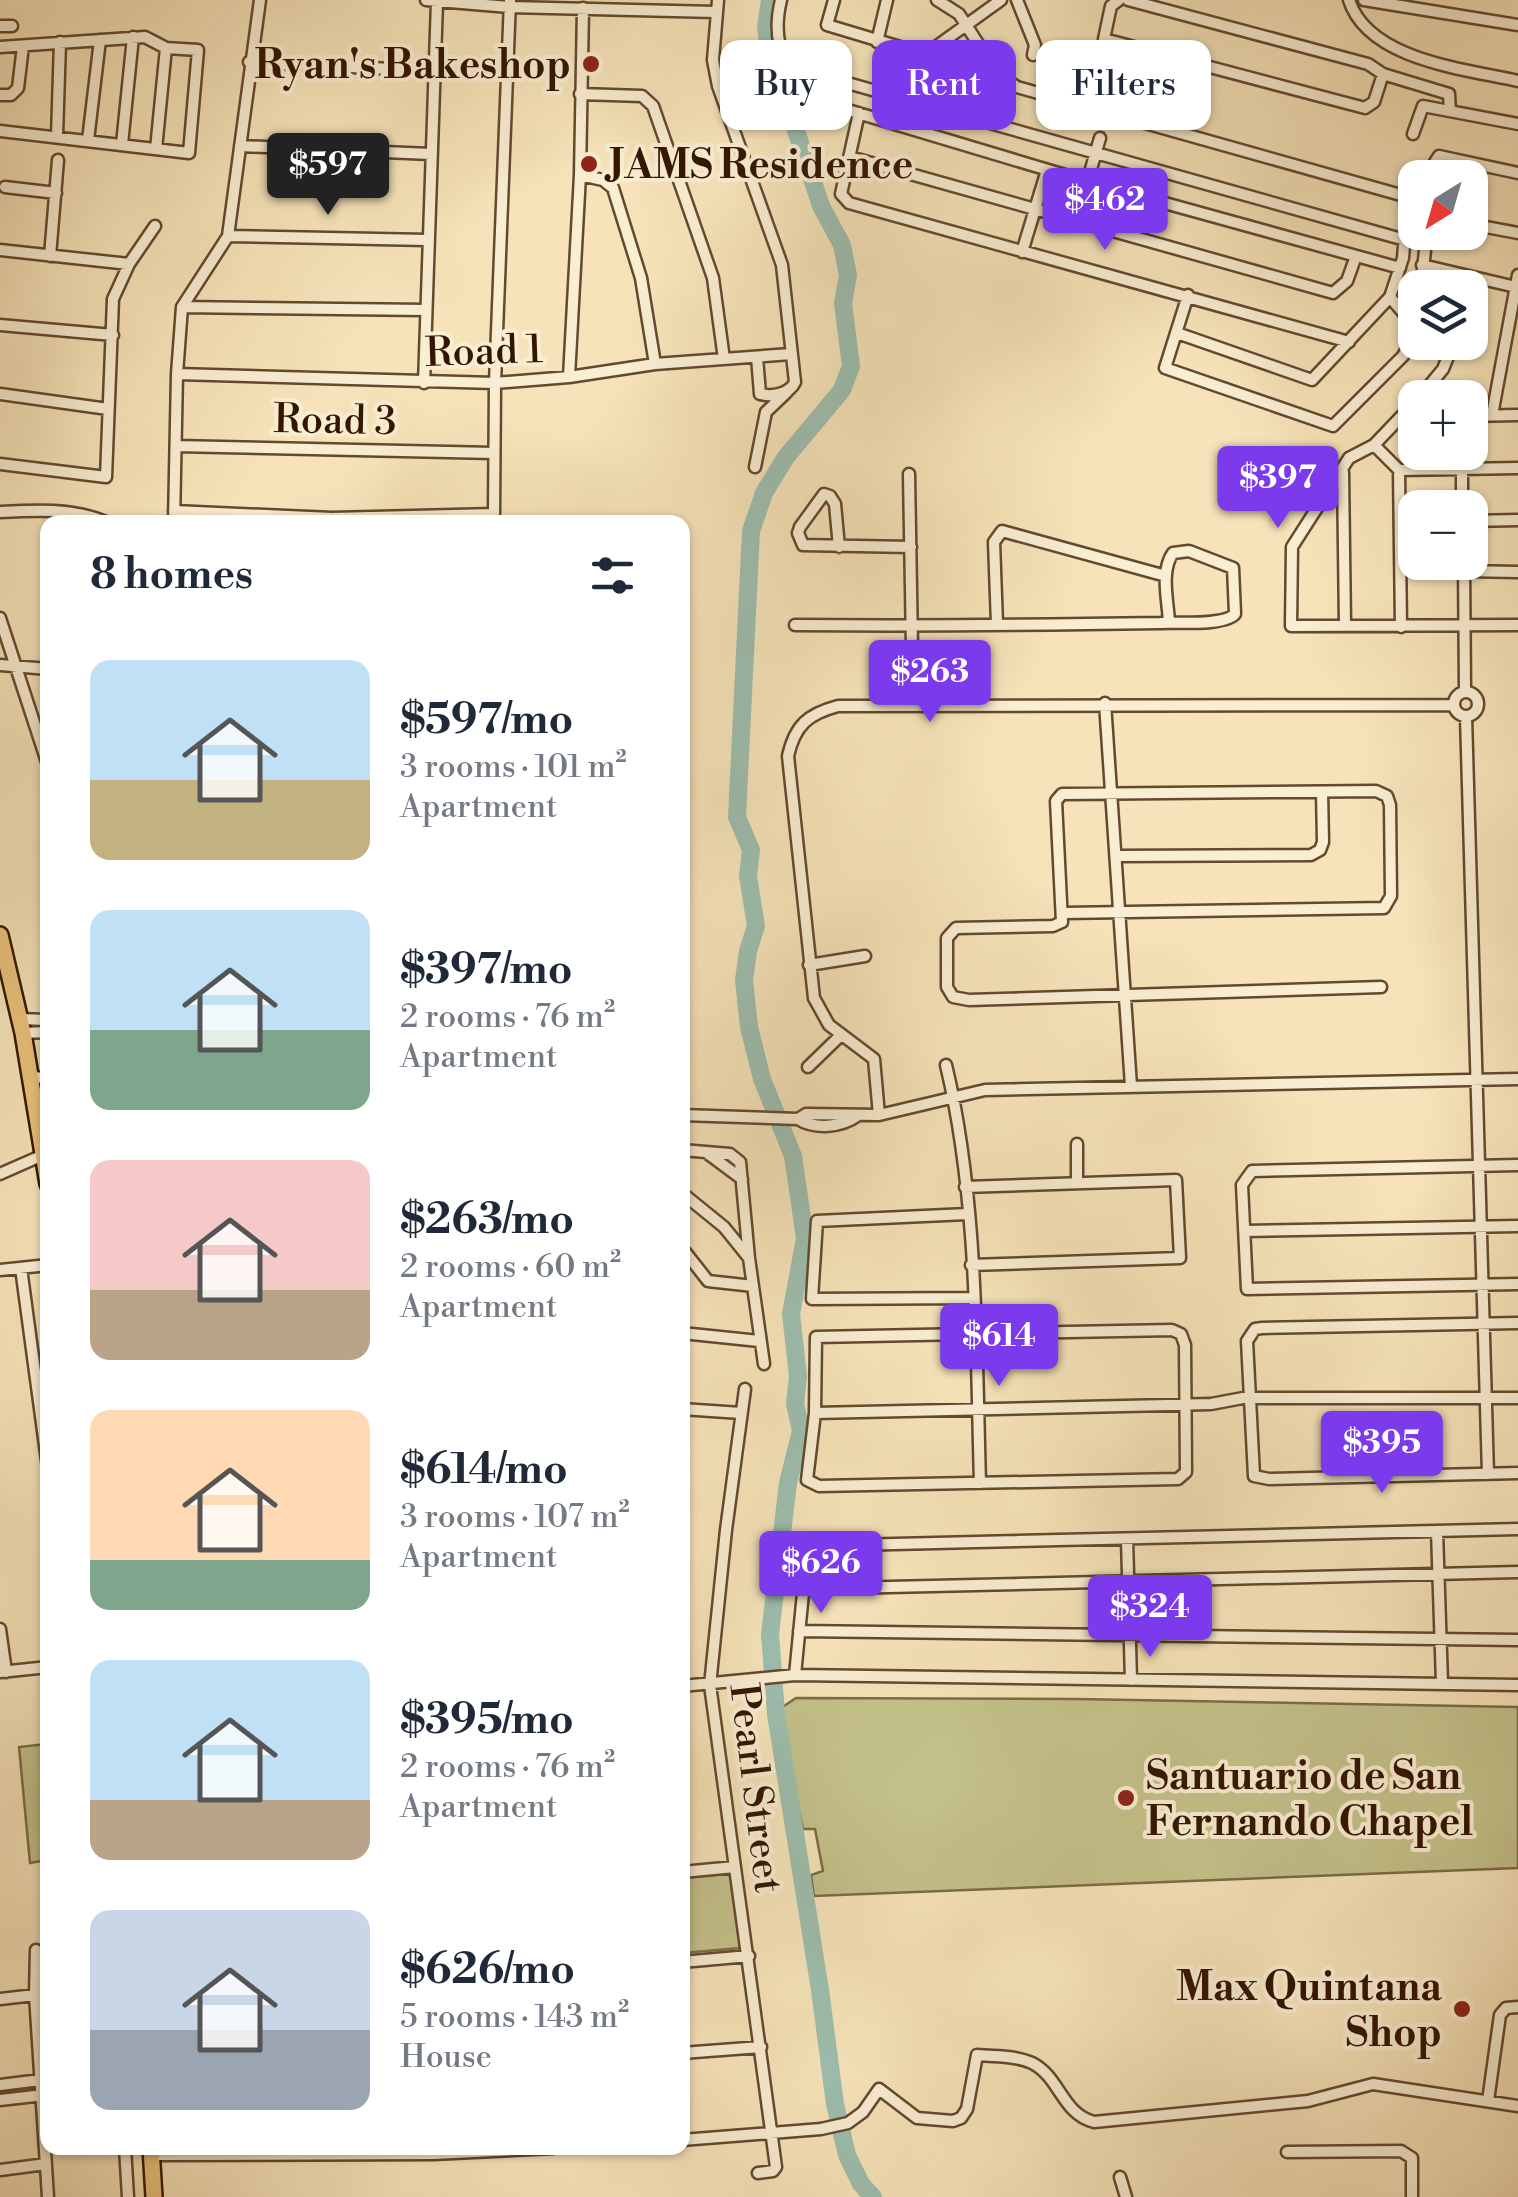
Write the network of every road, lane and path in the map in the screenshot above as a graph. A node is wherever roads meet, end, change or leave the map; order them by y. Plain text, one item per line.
1 (260, 0) edge
2 (781, 0) edge
3 (834, 0) edge
4 (887, 0) edge
5 (937, 0) edge
6 (1001, 0) edge
7 (1016, 0) edge
8 (1120, 0) edge
9 (1128, 0) edge
10 (1349, 0) edge
11 (1364, 0) edge
12 (432, 1) edge
13 (510, 3) edge
14 (717, 6) edge
15 (583, 8) junction
16 (967, 24) junction
17 (1518, 25) edge
18 (133, 37) junction
19 (100, 40) junction
20 (777, 40) edge
21 (872, 40) edge
22 (877, 40) edge
23 (945, 40) edge
24 (60, 42) junction
25 (23, 46) junction
26 (0, 47) edge
27 (166, 48) junction
28 (1032, 55) dead end
29 (249, 62) junction
30 (433, 71) junction
31 (1383, 74) junction
32 (1518, 81) edge
33 (852, 84) edge
34 (0, 94) edge
35 (580, 94) junction
36 (852, 111) edge
37 (1450, 111) junction
38 (859, 113) junction
39 (1518, 124) edge
40 (0, 130) edge
41 (1412, 134) dead end
42 (56, 136) junction
43 (1100, 138) dead end
44 (88, 140) junction
45 (122, 144) junction
46 (240, 146) junction
47 (156, 149) junction
48 (1096, 153) junction
49 (431, 154) junction
50 (850, 157) junction
51 (58, 160) dead end
52 (1488, 166) edge
53 (1091, 169) dead end
54 (1047, 170) junction
55 (1518, 173) edge
56 (580, 175) junction
57 (5, 187) dead end
58 (1398, 190) edge
59 (56, 192) junction
60 (1035, 209) junction
61 (156, 226) dead end
62 (1488, 227) edge
63 (1518, 233) edge
64 (228, 236) junction
65 (1398, 238) edge
66 (427, 240) junction
67 (0, 250) edge
68 (1403, 250) edge
69 (1424, 250) edge
70 (1022, 252) junction
71 (50, 256) junction
72 (1356, 256) junction
73 (129, 264) junction
74 (1422, 265) junction
75 (1400, 268) junction
76 (1422, 270) edge
77 (1517, 281) edge
78 (1188, 295) junction
79 (1390, 297) junction
80 (182, 307) junction
81 (426, 310) junction
82 (0, 325) edge
83 (1177, 333) junction
84 (113, 335) junction
85 (1350, 342) junction
86 (791, 354) junction
87 (757, 357) junction
88 (724, 359) junction
89 (655, 364) junction
90 (176, 374) junction
91 (569, 377) junction
92 (424, 382) junction
93 (495, 383) junction
94 (788, 392) junction
95 (0, 394) edge
96 (108, 410) junction
97 (1488, 415) edge
98 (1492, 415) junction
99 (1518, 415) edge
100 (1398, 422) edge
101 (176, 446) junction
102 (1374, 446) junction
103 (494, 452) junction
104 (0, 464) edge
105 (755, 468) dead end
106 (1488, 468) edge
107 (1518, 468) edge
108 (1398, 469) edge
109 (1399, 470) edge
110 (1343, 471) junction
111 (909, 474) dead end
112 (0, 512) edge
113 (84, 515) edge
114 (174, 515) edge
115 (454, 515) edge
116 (1518, 520) edge
117 (1488, 521) edge
118 (839, 547) junction
119 (911, 547) junction
120 (1488, 569) edge
121 (1518, 572) edge
122 (1166, 576) junction
123 (1464, 580) edge
124 (0, 618) edge
125 (1169, 622) junction
126 (997, 624) junction
127 (796, 625) dead end
128 (913, 626) junction
129 (1344, 626) junction
130 (1465, 626) junction
131 (1518, 626) edge
132 (1400, 627) junction
133 (0, 666) edge
134 (15, 667) junction
135 (40, 668) edge
136 (1465, 692) junction
137 (1105, 703) junction
138 (913, 705) junction
139 (1453, 705) junction
140 (1466, 717) junction
141 (40, 741) edge
142 (1110, 792) junction
143 (1322, 792) junction
144 (1116, 856) junction
145 (1064, 913) junction
146 (1120, 913) junction
147 (0, 935) edge
148 (865, 956) dead end
149 (809, 965) junction
150 (1381, 987) dead end
151 (1125, 995) junction
152 (40, 1022) edge
153 (21, 1026) junction
154 (40, 1030) edge
155 (841, 1035) junction
156 (946, 1065) dead end
157 (808, 1066) dead end
158 (39, 1077) edge
159 (1518, 1079) edge
160 (1477, 1080) junction
161 (1131, 1086) junction
162 (954, 1097) junction
163 (690, 1115) edge
164 (879, 1115) junction
165 (1077, 1144) dead end
166 (690, 1151) edge
167 (40, 1157) edge
168 (1518, 1165) edge
169 (1479, 1167) junction
170 (0, 1174) edge
171 (1078, 1182) junction
172 (965, 1187) junction
173 (690, 1199) edge
174 (968, 1214) junction
175 (1480, 1226) junction
176 (1518, 1226) edge
177 (1244, 1231) junction
178 (690, 1258) edge
179 (749, 1258) junction
180 (972, 1265) junction
181 (40, 1266) edge
182 (21, 1268) junction
183 (0, 1270) edge
184 (1518, 1284) edge
185 (1482, 1285) junction
186 (754, 1286) junction
187 (972, 1298) junction
188 (1189, 1323) dead end
189 (1518, 1323) edge
190 (1482, 1324) junction
191 (690, 1334) edge
192 (1181, 1334) junction
193 (974, 1335) junction
194 (760, 1341) junction
195 (764, 1364) dead end
196 (746, 1389) dead end
197 (1518, 1398) edge
198 (1486, 1399) junction
199 (1249, 1400) junction
200 (1185, 1404) junction
201 (40, 1409) edge
202 (690, 1410) edge
203 (978, 1410) junction
204 (814, 1413) junction
205 (741, 1414) junction
206 (1518, 1473) edge
207 (1488, 1474) junction
208 (980, 1483) junction
209 (1518, 1529) edge
210 (1437, 1531) junction
211 (1127, 1538) junction
212 (1518, 1572) edge
213 (1437, 1574) junction
214 (1128, 1582) junction
215 (804, 1588) junction
216 (0, 1629) edge
217 (799, 1631) junction
218 (1130, 1635) junction
219 (1440, 1640) junction
220 (1518, 1640) edge
221 (40, 1667) edge
222 (3, 1672) edge
223 (789, 1676) junction
224 (1131, 1680) junction
225 (1442, 1683) junction
226 (710, 1685) junction
227 (1518, 1685) edge
228 (690, 1686) edge
229 (735, 1867) junction
230 (690, 1871) edge
231 (36, 1950) dead end
232 (749, 1956) junction
233 (690, 1961) edge
234 (35, 1995) junction
235 (0, 1999) edge
236 (1518, 2007) edge
237 (40, 2042) edge
238 (761, 2047) junction
239 (690, 2052) edge
240 (40, 2080) edge
241 (0, 2085) edge
242 (40, 2095) edge
243 (0, 2100) edge
244 (1488, 2101) junction
245 (1518, 2106) edge
246 (772, 2134) junction
247 (690, 2139) edge
248 (1288, 2152) dead end
249 (46, 2155) edge
250 (125, 2155) edge
251 (151, 2155) edge
252 (46, 2164) junction
253 (0, 2170) edge
254 (758, 2173) dead end
255 (1120, 2177) dead end
256 (48, 2197) edge
257 (128, 2197) edge
258 (154, 2197) edge
259 (1126, 2197) edge
260 (1412, 2197) edge

1 - 29 street
2 - 20 street
3 - 21 street
4 - 22 street
5 - 16 street
6 - 16 street
7 - 28 street
8 - 31 street
9 - 31 street
10 - 32 street
11 - 17 street
12 - 13 street
12 - 30 street
13 - 15 street
13 - 93 street
14 - 15 street
14 - 86 street
15 - 35 street
16 - 23 street
16 - 58 street
18 - 19 street
18 - 27 street
18 - 45 street
19 - 24 street
19 - 44 street
24 - 25 street
24 - 42 street
25 - 26 street
25 - 34 street
27 - 47 street
27 - 47 street
29 - 30 street
29 - 46 street
30 - 49 street
31 - 37 street
33 - 48 street
35 - 56 street
35 - 88 street
36 - 38 street
37 - 39 street
37 - 41 street
38 - 50 street
38 - 54 street
40 - 42 street
42 - 44 street
43 - 48 street
44 - 45 street
45 - 47 street
46 - 49 street
46 - 64 street
48 - 53 street
48 - 65 street
49 - 66 street
50 - 60 street
50 - 70 street
51 - 59 street
52 - 55 street
54 - 60 street
54 - 72 street
56 - 89 street
56 - 91 street
57 - 59 street
59 - 71 street
60 - 70 street
60 - 72 street
61 - 73 street
62 - 63 street
64 - 66 street
64 - 80 street
66 - 81 street
67 - 71 street
68 - 75 street
69 - 74 street
70 - 78 street
71 - 73 street
72 - 75 street
73 - 84 street
74 - 76 street
74 - 77 street
75 - 79 street
77 - 98 street
78 - 83 street
78 - 85 street
79 - 83 street
79 - 85 street
80 - 81 street
80 - 90 street
81 - 92 street
82 - 84 street
83 - 85 street
84 - 96 street
86 - 87 street, Road 1
86 - 94 street
87 - 88 street, Road 1
87 - 94 street
88 - 89 street, Road 1
89 - 91 street, Road 1
90 - 92 street, Road 1
90 - 101 street
91 - 93 street, Road 1
92 - 93 street, Road 1
93 - 103 street
94 - 105 street
95 - 96 street
96 - 104 street
97 - 98 street
98 - 99 street
100 - 102 street
101 - 103 street, Road 3
101 - 114 street
102 - 108 street
102 - 110 street
103 - 115 street
106 - 107 street
109 - 132 street
110 - 129 street
110 - 129 street
111 - 119 street
112 - 113 street
116 - 117 street
118 - 118 street
118 - 119 street
119 - 128 street
120 - 121 street
122 - 125 street
122 - 125 street
122 - 126 street
123 - 130 street
124 - 134 street
125 - 126 street
126 - 128 street
127 - 128 street
128 - 138 street
129 - 132 street
130 - 131 street
130 - 132 street
130 - 136 street
133 - 134 street
134 - 135 street
134 - 141 street
136 - 139 street
136 - 140 street
137 - 138 street
137 - 139 street
137 - 142 street
138 - 149 street
139 - 140 street
140 - 160 street
142 - 143 street
142 - 144 street
142 - 145 street
143 - 144 street
143 - 146 street
144 - 146 street
145 - 146 street
145 - 151 street
146 - 151 street
147 - 153 highway
148 - 149 street
149 - 155 street
150 - 151 street
151 - 161 street
152 - 153 street
153 - 154 street
153 - 158 highway
155 - 157 street
155 - 164 street
156 - 162 street
159 - 160 street
160 - 161 street
160 - 169 street
161 - 162 street
162 - 164 street
162 - 172 street
163 - 164 street
165 - 171 street
166 - 179 street
167 - 170 street
168 - 169 street
169 - 175 street
169 - 177 street
171 - 172 street
171 - 180 street
172 - 174 street
173 - 179 street
174 - 180 street
174 - 187 street
175 - 176 street
175 - 177 street
175 - 185 street
177 - 185 street
178 - 186 street
179 - 186 street
180 - 187 street
181 - 182 street
182 - 183 street
182 - 201 street
184 - 185 street
185 - 190 street
186 - 194 street
187 - 193 street
188 - 192 street
189 - 190 street
190 - 198 street
190 - 199 street
191 - 194 street
192 - 193 street
192 - 200 street
193 - 203 street
193 - 204 street
194 - 195 street
196 - 205 street, Pearl Street
197 - 198 street
198 - 199 street
198 - 207 street
199 - 200 street
199 - 207 street
200 - 203 street
200 - 208 street
202 - 205 street
203 - 204 street
203 - 208 street
204 - 208 street
205 - 226 street, Pearl Street
206 - 207 street
209 - 210 street
210 - 211 street
210 - 213 street
211 - 214 street
211 - 215 street
212 - 213 street
213 - 214 street
213 - 219 street
214 - 215 street
214 - 218 street
215 - 217 street
216 - 222 street
217 - 218 street
217 - 223 street
218 - 219 street
218 - 224 street
219 - 220 street
219 - 225 street
221 - 222 street
223 - 224 street
223 - 226 street
224 - 225 street
225 - 227 street
226 - 228 street
226 - 229 street, Pearl Street
229 - 230 street
229 - 232 street, Pearl Street
231 - 234 street
232 - 233 street
232 - 238 street, Pearl Street
234 - 235 street
234 - 237 street
236 - 244 street
238 - 239 street
238 - 246 street, Pearl Street
240 - 241 street
242 - 243 street
244 - 245 street
244 - 246 street
246 - 247 street
246 - 254 street
248 - 260 street
249 - 252 street
250 - 257 street
251 - 258 highway
252 - 253 street
252 - 256 street
255 - 259 street

